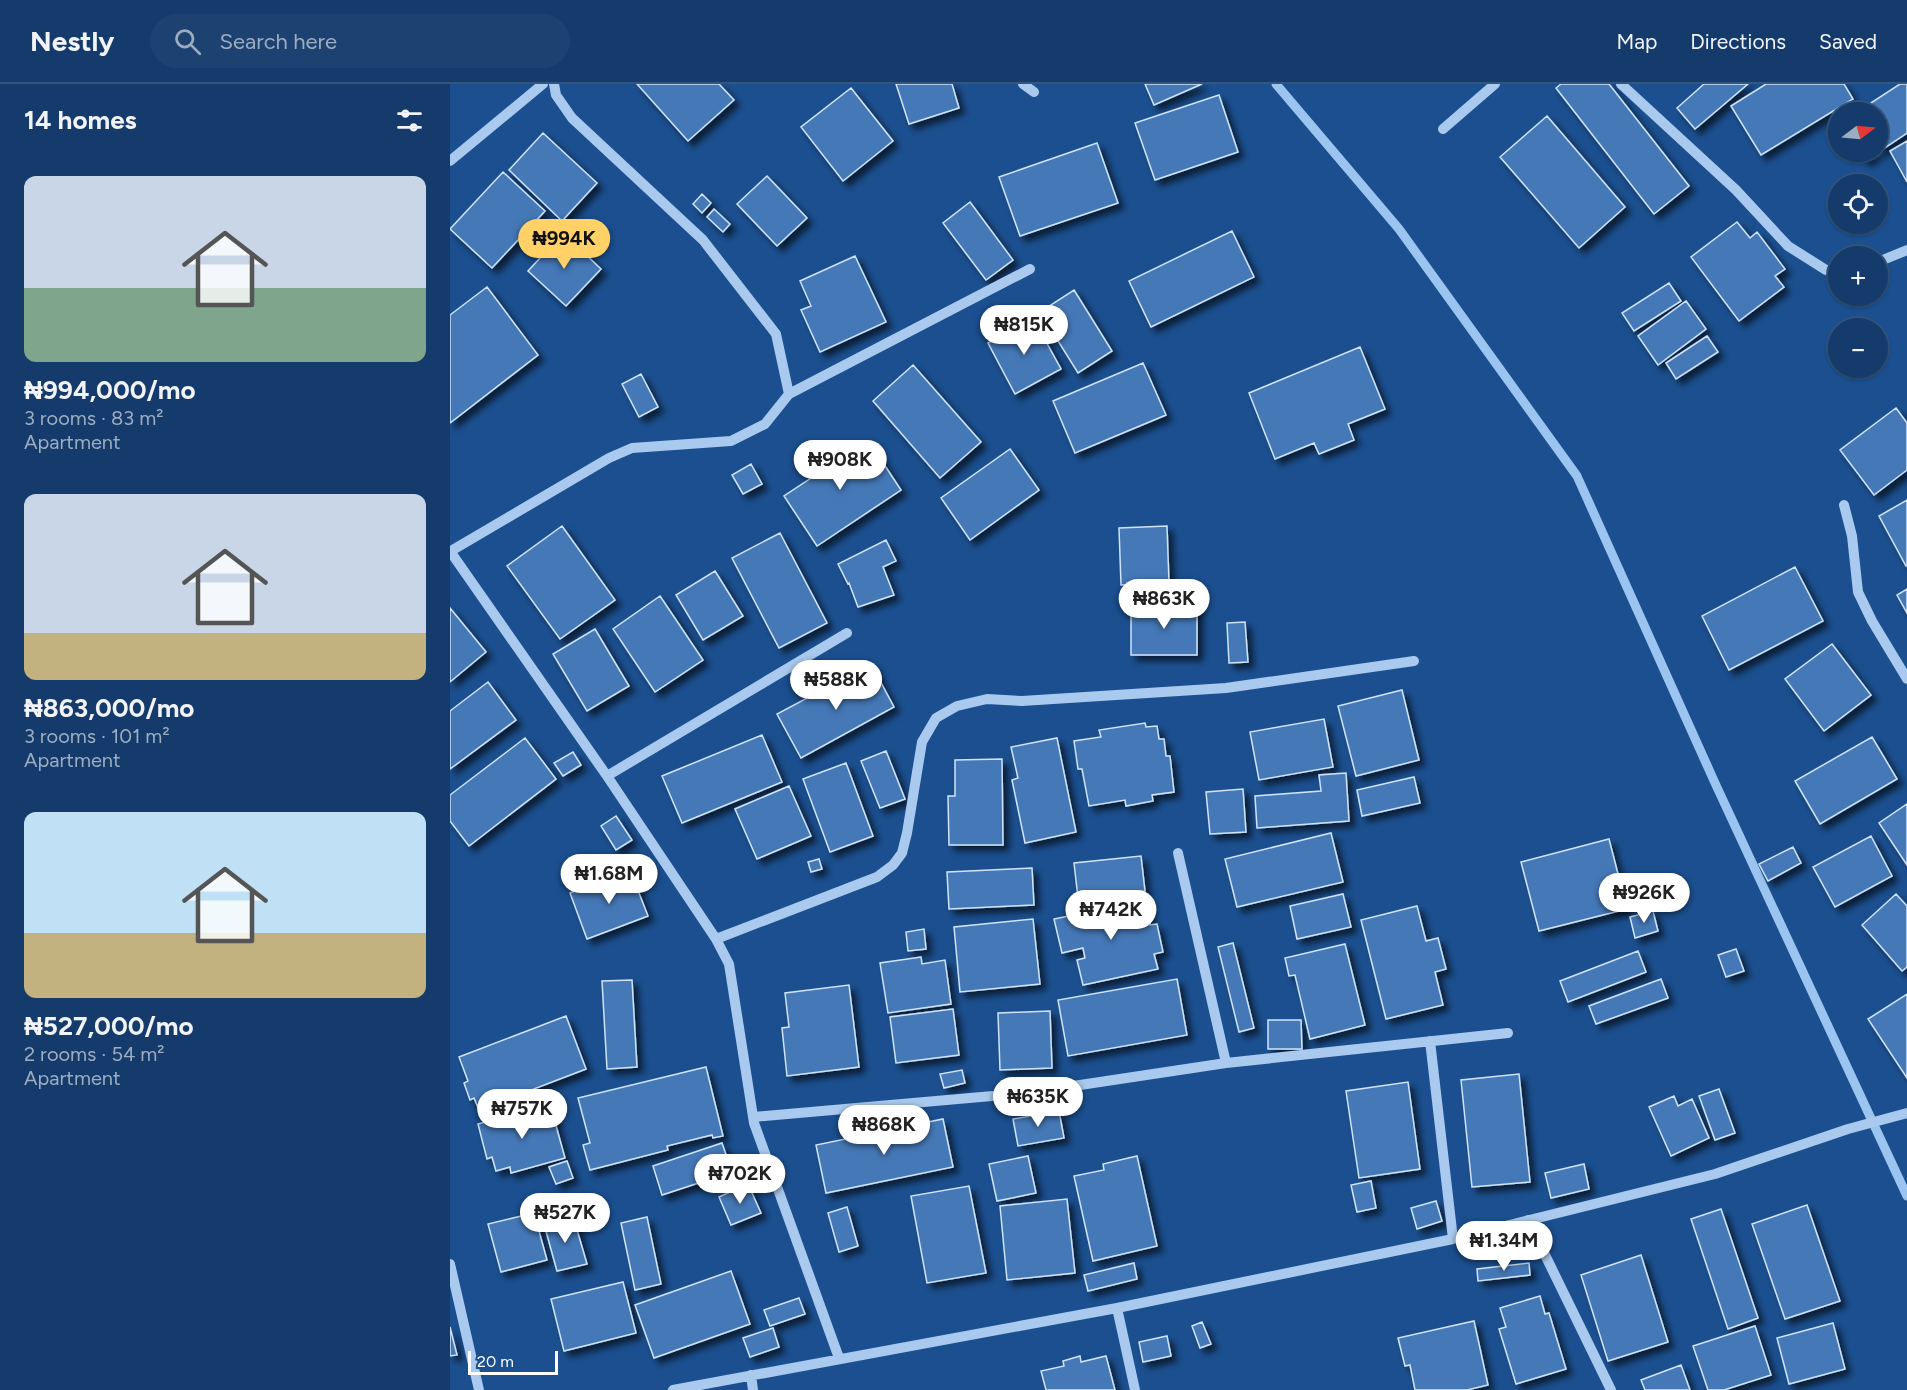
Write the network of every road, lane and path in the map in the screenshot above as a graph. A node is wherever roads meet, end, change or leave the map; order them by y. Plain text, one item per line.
1 (543, 84) edge
2 (554, 84) edge
3 (1023, 84) edge
4 (1495, 84) edge
5 (1621, 84) edge
6 (1034, 92) dead end
7 (1443, 129) dead end
8 (450, 161) edge
9 (1907, 250) edge
10 (1888, 258) edge
11 (1030, 269) dead end
12 (1828, 270) edge
13 (789, 394) junction
14 (1844, 506) dead end
15 (450, 551) edge
16 (847, 633) dead end
17 (1414, 661) dead end
18 (1907, 679) edge
19 (607, 776) junction
20 (1178, 853) dead end
21 (716, 939) junction
22 (1508, 1033) dead end
23 (1430, 1041) junction
24 (1226, 1064) junction
25 (1906, 1113) edge
26 (753, 1117) junction
27 (1528, 1220) junction
28 (1453, 1239) junction
29 (450, 1264) edge
30 (1117, 1308) junction
31 (839, 1358) junction
32 (751, 1375) junction
33 (479, 1390) edge
34 (673, 1390) edge
35 (753, 1390) edge
36 (1135, 1390) edge
37 (1611, 1390) edge

1 - 8 street
2 - 13 street
3 - 6 street
4 - 7 street
5 - 12 street
9 - 10 street
11 - 13 street
13 - 15 street
14 - 18 street
15 - 19 street
16 - 19 street
17 - 21 street
19 - 21 street
20 - 24 street
21 - 26 street
22 - 23 street
23 - 24 street
23 - 28 street
24 - 26 street
25 - 27 street
26 - 31 street
27 - 28 street
27 - 37 street
28 - 30 street
29 - 33 street
30 - 31 street
30 - 36 street
31 - 32 street
32 - 34 street
32 - 35 street

